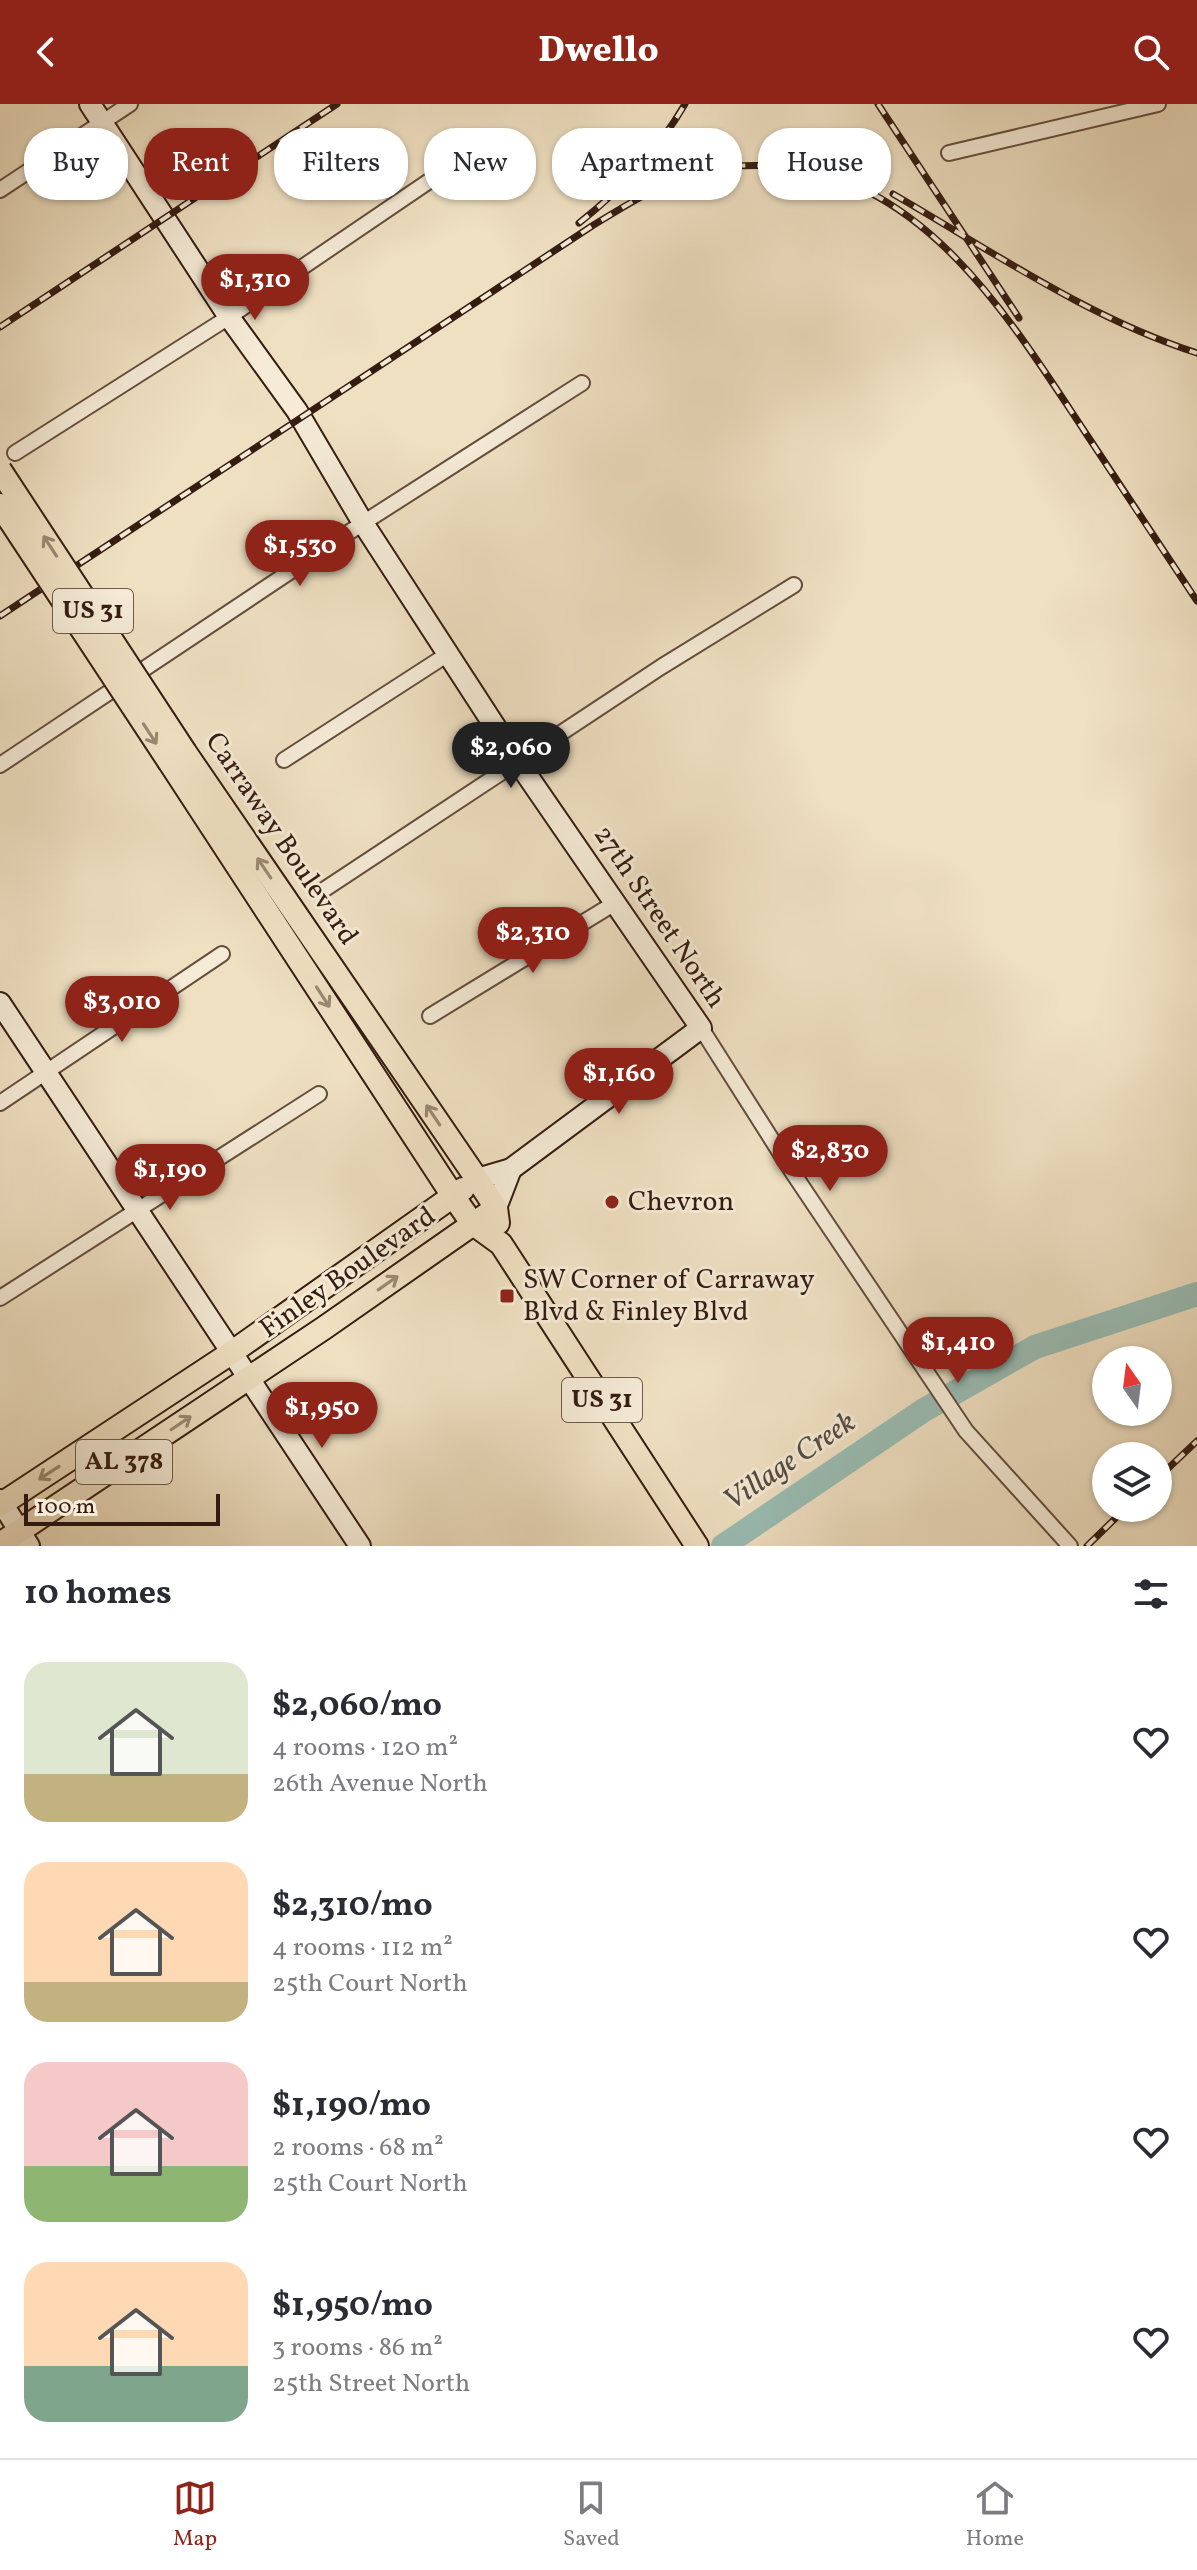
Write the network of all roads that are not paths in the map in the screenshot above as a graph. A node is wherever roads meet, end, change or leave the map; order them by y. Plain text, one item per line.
1 (90, 104) edge
2 (130, 104) edge
3 (1158, 104) edge
4 (102, 122) junction
5 (949, 153) dead end
6 (424, 185) edge
7 (0, 190) edge
8 (229, 317) junction
9 (582, 383) dead end
10 (15, 453) dead end
11 (0, 470) edge
12 (0, 505) edge
13 (363, 523) junction
14 (794, 585) dead end
15 (448, 654) junction
16 (177, 758) junction
17 (284, 760) dead end
18 (518, 762) junction
19 (0, 765) edge
20 (325, 889) dead end
21 (615, 903) junction
22 (222, 954) dead end
23 (0, 1003) edge
24 (430, 1016) dead end
25 (701, 1028) junction
26 (46, 1072) junction
27 (319, 1094) dead end
28 (0, 1103) edge
29 (511, 1169) junction
30 (477, 1179) junction
31 (453, 1196) junction
32 (496, 1208) junction
33 (137, 1211) junction
34 (472, 1223) junction
35 (501, 1244) junction
36 (0, 1298) edge
37 (231, 1353) junction
38 (248, 1379) junction
39 (1, 1503) edge
40 (25, 1539) edge
41 (0, 1544) edge
42 (360, 1546) edge
43 (697, 1546) edge
44 (1070, 1546) edge

1 - 4 street, 27th Street North
2 - 4 street
3 - 5 street
4 - 7 street
4 - 8 street, 27th Street North
6 - 8 street
8 - 10 street
8 - 13 street, 27th Street North
9 - 13 street
16 -> 11 main road, Carraway Boulevard / US 31, bridge
12 -> 16 main road, Carraway Boulevard / US 31, bridge
13 - 15 street, 27th Street North
13 - 19 street
14 - 18 street
15 - 17 street
15 - 18 street, 27th Street North
30 -> 16 main road, Carraway Boulevard / US 31
16 -> 31 main road, Carraway Boulevard / US 31
18 - 20 street
18 - 21 street, 27th Street North
21 - 24 street
21 - 25 street, 27th Street North
22 - 26 street
23 - 26 street
25 - 29 street, Finley Boulevard
25 - 44 street, 27th Street North
26 - 28 street
26 - 33 street
27 - 33 street
29 - 30 street, Finley Boulevard
29 - 32 street
30 - 31 main road, Finley Boulevard / AL 378
30 - 32 main road, Carraway Boulevard / US 31
31 - 34 main road, Carraway Boulevard / US 31
31 - 37 main road, Finley Boulevard / AL 378
32 - 34 main road, Finley Boulevard / AL 378
32 - 35 main road, Carraway Boulevard / US 31
33 - 36 street
33 - 37 street
34 - 35 main road, Carraway Boulevard / US 31
38 -> 34 main road, Finley Boulevard / AL 378
35 - 43 main road, Carraway Boulevard / US 31
37 - 38 street
37 -> 39 main road, Finley Boulevard / AL 378
40 -> 38 main road, Finley Boulevard / AL 378
38 - 42 street
39 - 40 street
40 - 41 main road, Finley Boulevard / AL 378

